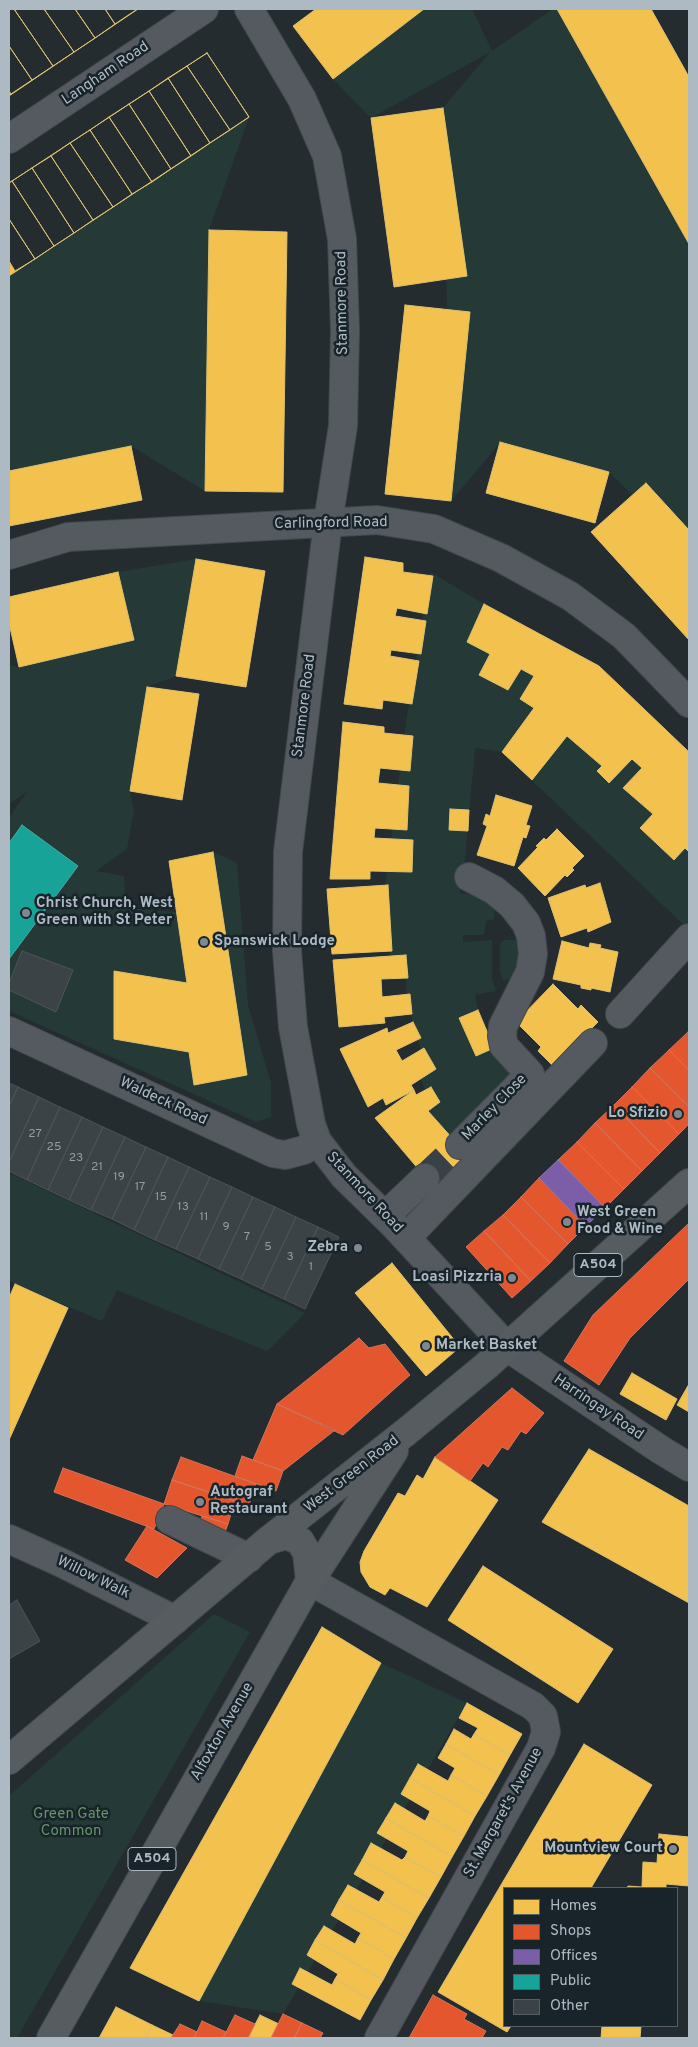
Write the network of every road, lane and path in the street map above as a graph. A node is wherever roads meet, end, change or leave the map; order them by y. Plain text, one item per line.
1 (204, 9) edge
2 (249, 9) edge
3 (9, 139) edge
4 (328, 522) junction
5 (9, 555) edge
6 (689, 703) edge
7 (469, 877) dead end
8 (689, 938) edge
9 (620, 1014) dead end
10 (9, 1031) edge
11 (593, 1043) dead end
12 (317, 1141) junction
13 (460, 1145) tunnel mouth
14 (425, 1178) tunnel mouth
15 (689, 1182) edge
16 (385, 1216) junction
17 (406, 1238) junction
18 (507, 1347) junction
19 (406, 1432) junction
20 (689, 1467) edge
21 (170, 1520) dead end
22 (9, 1539) edge
23 (269, 1540) junction
24 (249, 1558) junction
25 (310, 1580) junction
26 (175, 1620) junction
27 (9, 1760) edge
28 (51, 2038) edge
29 (379, 2038) edge

1 - 3 street, Langham Road
2 - 4 street, Stanmore Road
4 - 5 street, Carlingford Road
4 - 6 street, Carlingford Road
4 - 12 street, Stanmore Road
7 - 13 street, Marley Close
8 - 9 street
10 - 12 street, Waldeck Road
11 - 17 street
12 - 16 street, Stanmore Road
14 - 16 street
15 - 18 main road, West Green Road / A504
16 - 17 street, Stanmore Road
17 - 18 street, Stanmore Road
18 - 19 main road, West Green Road / A504
18 - 20 street, Harringay Road
19 - 23 main road, West Green Road / A504
19 - 25 main road, Alfoxton Avenue / A504
21 - 24 street
22 - 26 street, Willow Walk
23 - 24 main road, West Green Road / A504
23 - 25 main road
24 - 26 main road, West Green Road / A504
25 - 28 main road, Alfoxton Avenue / A504
25 - 29 street, St. Margaret's Avenue
26 - 27 main road, West Green Road / A504

